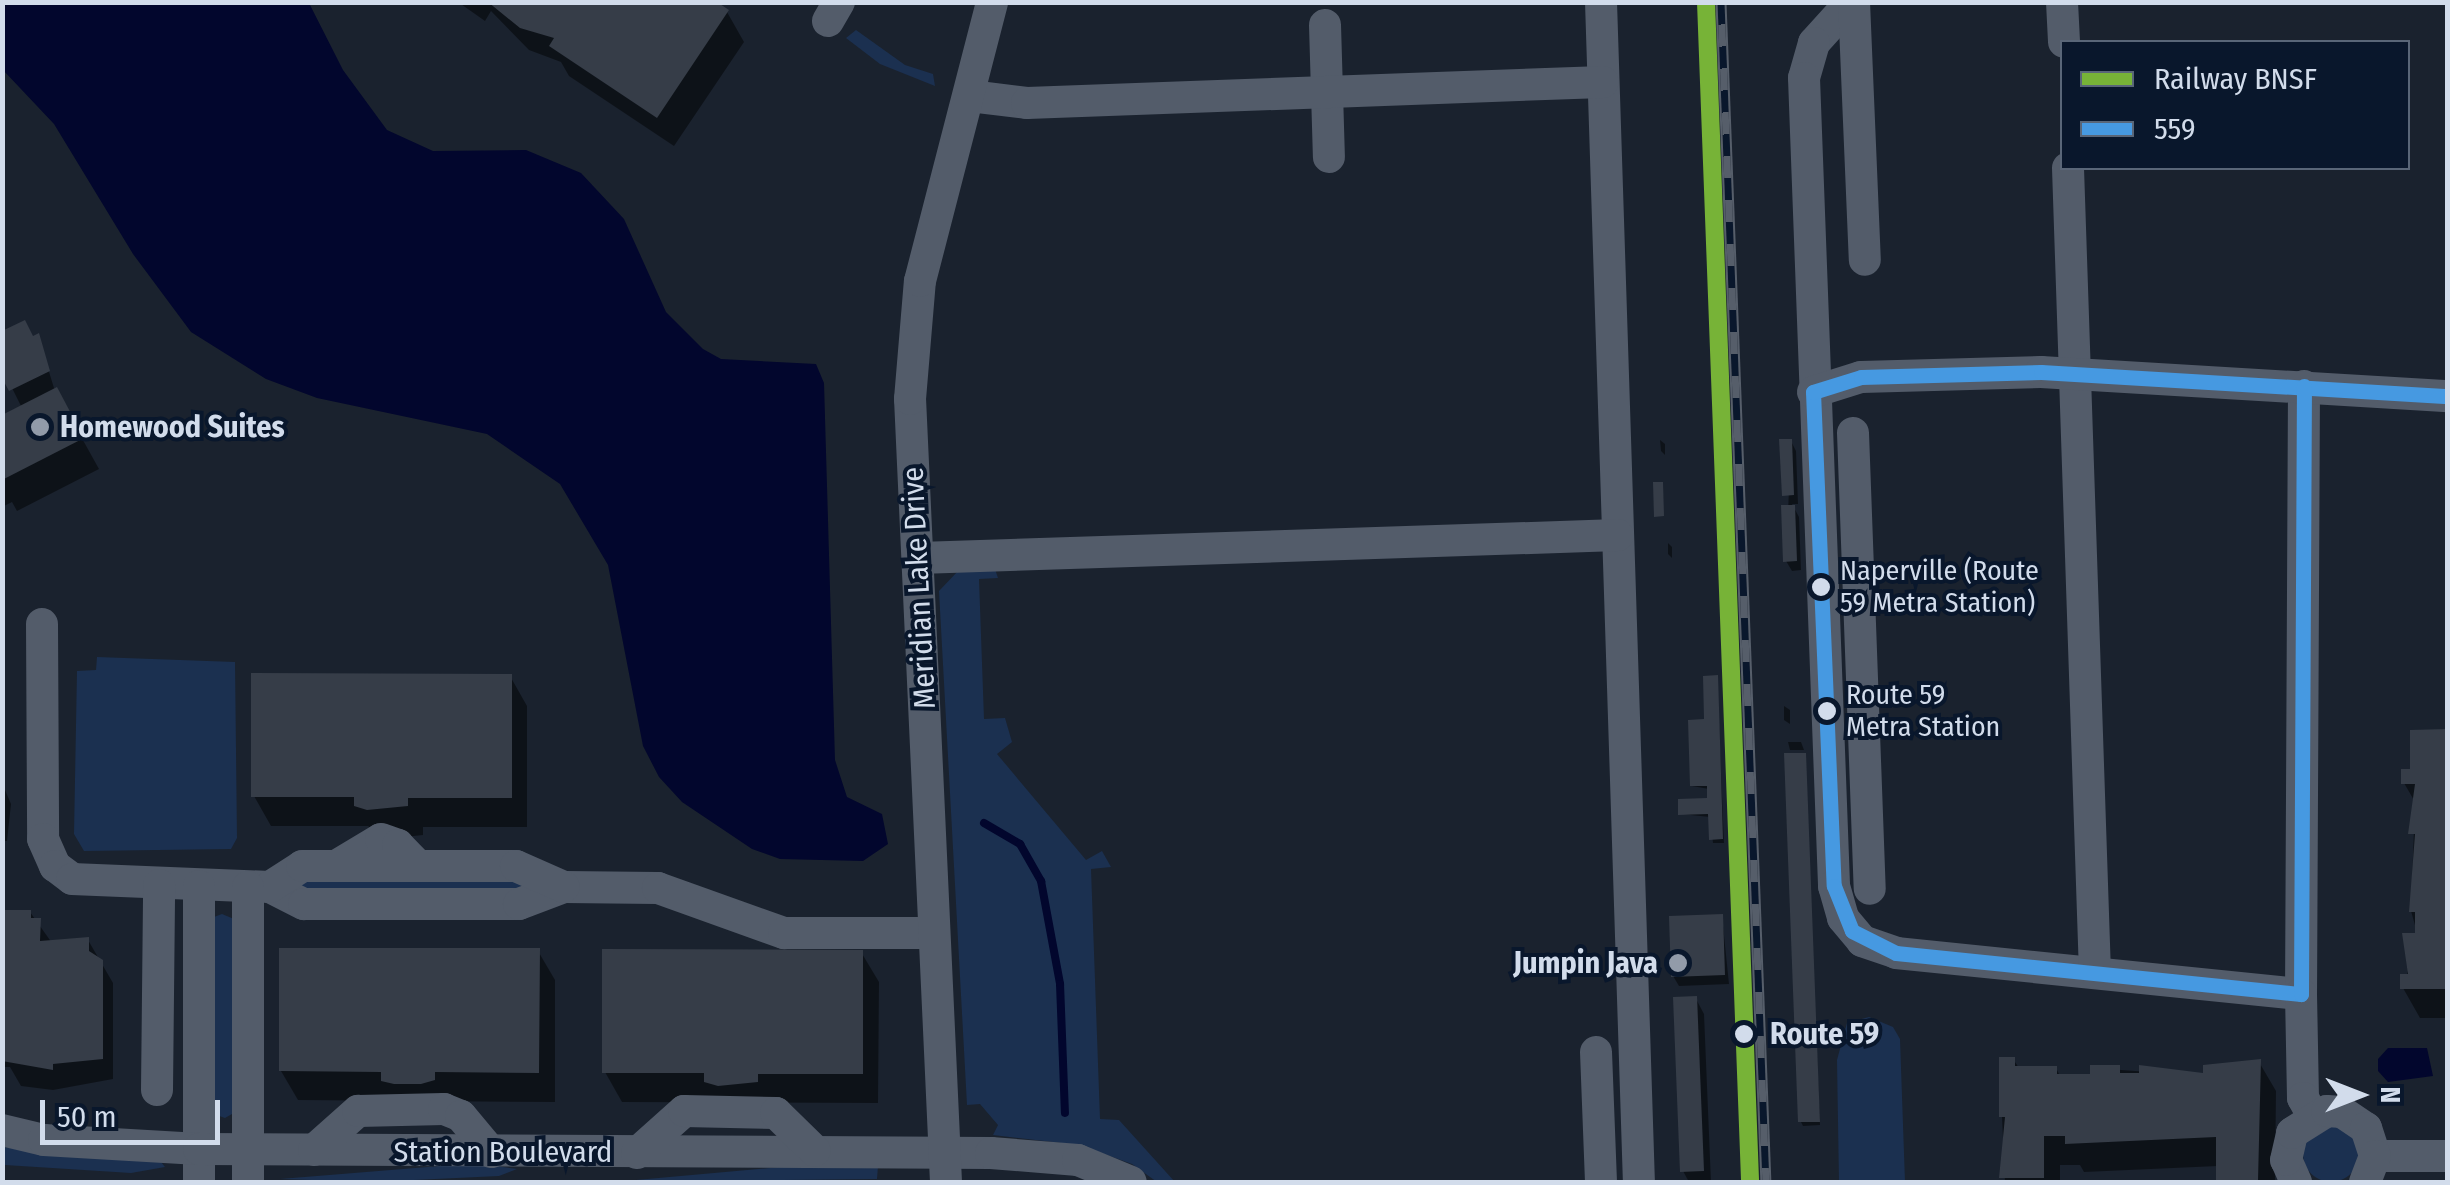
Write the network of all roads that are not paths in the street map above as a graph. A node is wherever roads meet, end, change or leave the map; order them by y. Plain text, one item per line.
1 (992, 2) edge
2 (1601, 2) edge
3 (1853, 2) edge
4 (2062, 2) edge
5 (1324, 25) dead end
6 (2064, 40) edge
7 (1603, 82) junction
8 (1326, 92) junction
9 (970, 96) junction
10 (1329, 158) dead end
11 (2068, 170) edge
12 (1865, 260) dead end
13 (2075, 379) junction
14 (2304, 386) junction
15 (1813, 392) junction
16 (2448, 396) edge
17 (1853, 432) dead end
18 (1618, 534) junction
19 (918, 558) junction
20 (42, 624) dead end
21 (160, 885) junction
22 (199, 886) junction
23 (259, 887) junction
24 (564, 887) junction
25 (1870, 888) dead end
26 (934, 932) junction
27 (2095, 973) junction
28 (2301, 994) junction
29 (1596, 1052) dead end
30 (158, 1090) dead end
31 (2312, 1114) junction
32 (2, 1130) edge
33 (199, 1149) junction
34 (248, 1149) junction
35 (2448, 1156) edge
36 (946, 1168) edge
37 (2370, 1170) edge
38 (1600, 1180) dead end
39 (199, 1182) edge
40 (248, 1182) edge
41 (1131, 1182) edge
42 (1640, 1182) edge
43 (2296, 1182) edge

1 - 9 street, Meridian Lake Drive
2 - 7 street
3 - 12 street
3 - 15 street
4 - 6 street
5 - 8 street
7 - 8 street
7 - 18 street
8 - 9 street
8 - 10 street
9 - 19 street, Meridian Lake Drive
11 - 13 street
13 - 14 street
13 - 15 street
13 - 27 street
14 - 16 street
14 - 28 street
15 - 27 street
17 - 25 street
18 - 19 street
18 - 42 street
19 - 26 street, Meridian Lake Drive
20 - 21 street
21 - 22 street
21 - 30 street
22 - 23 street
22 - 33 street
23 - 24 street
23 - 24 street
23 - 34 street
24 - 26 street
26 - 36 street, Meridian Lake Drive
27 - 28 street
28 - 31 street
29 - 38 street
31 - 37 street
31 - 43 street
32 - 33 street, Station Boulevard
33 - 34 street, Station Boulevard
33 - 39 street
34 - 36 street, Station Boulevard
34 - 40 street
35 - 37 street
36 - 41 street, Station Boulevard

